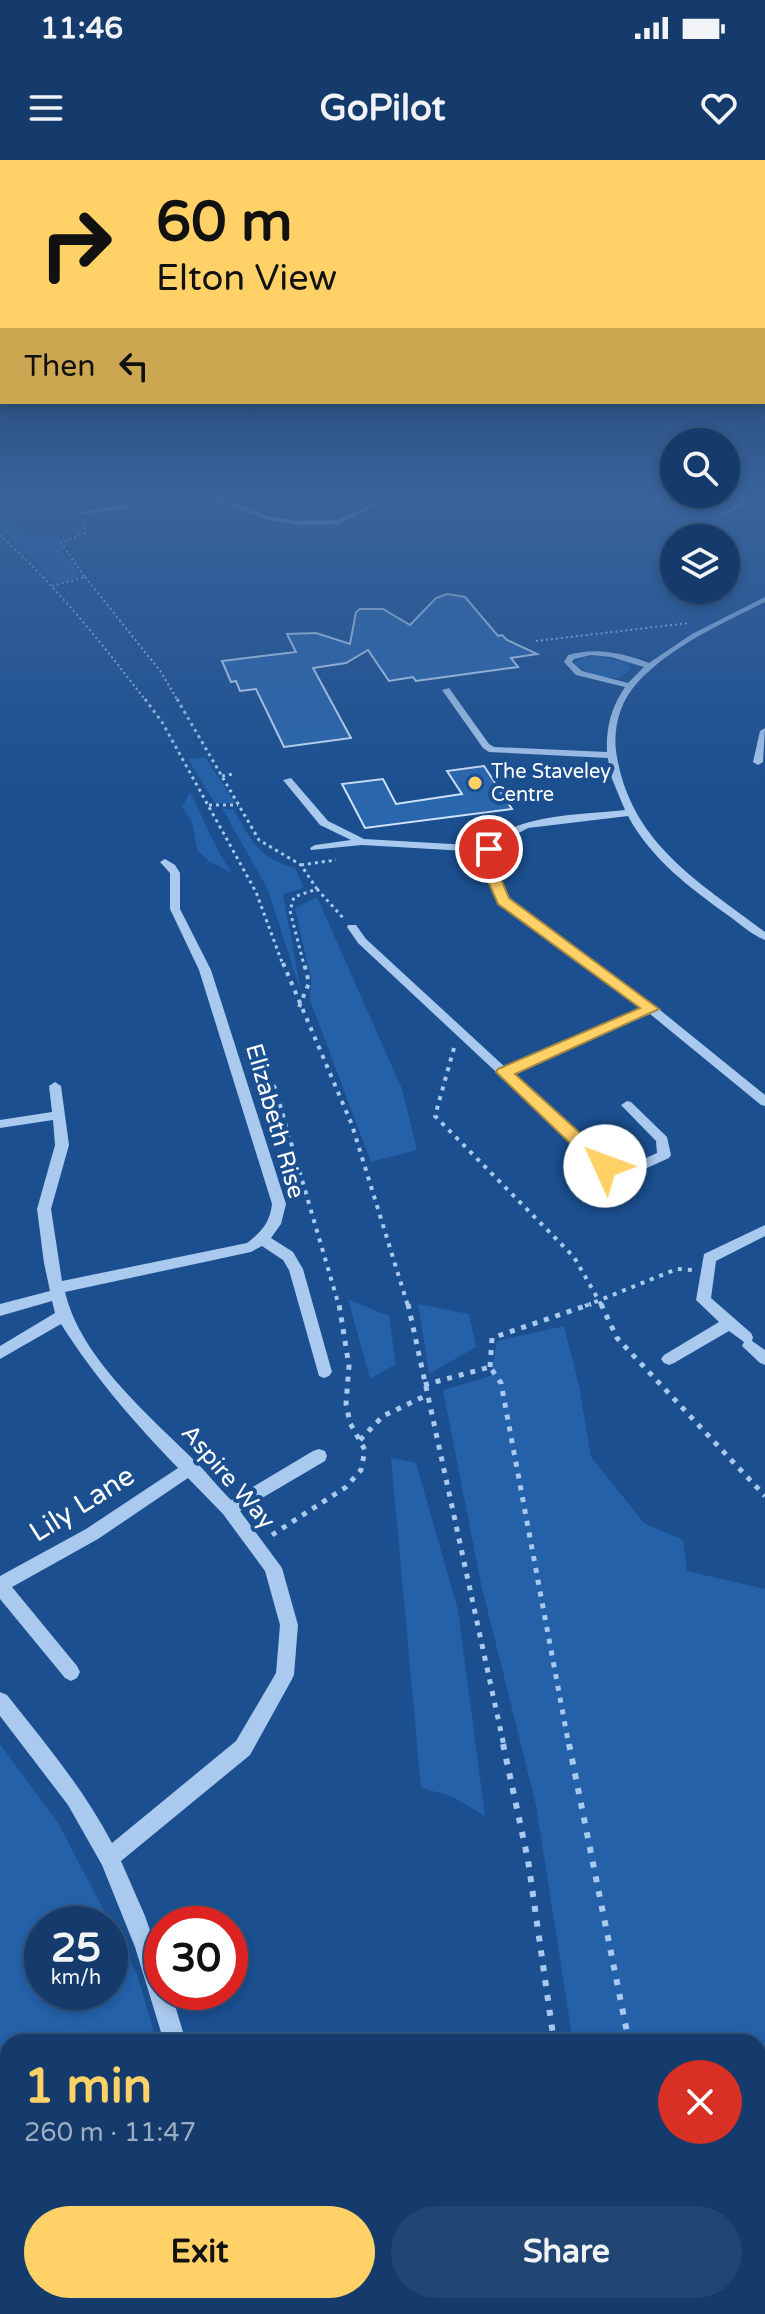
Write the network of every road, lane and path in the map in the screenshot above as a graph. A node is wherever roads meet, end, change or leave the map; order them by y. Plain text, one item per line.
1 (62, 597) edge
2 (102, 597) edge
3 (765, 599) edge
4 (750, 607) junction
5 (765, 612) edge
6 (710, 628) junction
7 (536, 641) dead end
8 (650, 666) junction
9 (630, 686) junction
10 (446, 690) dead end
11 (765, 731) edge
12 (610, 755) junction
13 (758, 762) dead end
14 (233, 774) dead end
15 (222, 776) junction
16 (288, 780) dead end
17 (209, 805) junction
18 (238, 805) junction
19 (632, 812) junction
20 (362, 842) junction
21 (315, 848) dead end
22 (489, 849) junction
23 (165, 862) dead end
24 (317, 889) junction
25 (352, 927) joint
26 (765, 937) edge
27 (299, 1007) junction
28 (651, 1009) junction
29 (458, 1033) junction
30 (504, 1072) junction
31 (55, 1086) dead end
32 (765, 1102) edge
33 (627, 1105) dead end
34 (59, 1115) junction
35 (0, 1124) edge
36 (765, 1230) edge
37 (261, 1239) junction
38 (709, 1271) junction
39 (57, 1291) junction
40 (600, 1301) junction
41 (0, 1310) edge
42 (63, 1315) junction
43 (730, 1323) junction
44 (0, 1353) edge
45 (669, 1359) dead end
46 (765, 1359) edge
47 (490, 1367) junction
48 (324, 1372) dead end
49 (424, 1385) junction
50 (427, 1395) junction
51 (360, 1440) dead end
52 (319, 1456) dead end
53 (191, 1468) junction
54 (765, 1496) edge
55 (229, 1509) junction
56 (0, 1586) edge
57 (71, 1672) dead end
58 (0, 1701) edge
59 (109, 1858) junction
60 (173, 2034) edge
61 (553, 2034) edge
62 (627, 2034) edge

1 - 17 path
2 - 15 path
3 - 4 street
4 - 5 street
4 - 6 street
6 - 7 path
6 - 8 street
8 - 9 street
8 - 9 street
9 - 12 street
10 - 12 street
11 - 13 street
12 - 19 street
14 - 15 path
15 - 18 path
16 - 20 street
17 - 18 path
17 - 27 path
18 - 24 path
19 - 22 street
19 - 26 street
20 - 21 street
20 - 22 street
22 - 28 street
23 - 37 street, Elizabeth Rise
24 - 25 path
24 - 27 path
25 - 29 street
27 - 49 path
28 - 30 street
28 - 32 street
29 - 30 street
29 - 40 path
30 - 33 street
31 - 34 street, Aspire Way
34 - 35 street
34 - 39 street, Aspire Way
36 - 38 street
37 - 39 street
37 - 48 street
38 - 40 path
38 - 43 street
39 - 41 street
39 - 42 street, Aspire Way
40 - 47 path
40 - 54 path
42 - 44 street
42 - 53 street, Aspire Way
43 - 45 street
43 - 46 street
47 - 49 path
47 - 62 path
49 - 50 path
50 - 51 path
50 - 61 path
52 - 55 street
53 - 55 street, Aspire Way
53 - 56 street, Lily Lane
55 - 59 street, Aspire Way
56 - 57 street, Lily Lane
58 - 59 street
59 - 60 street

